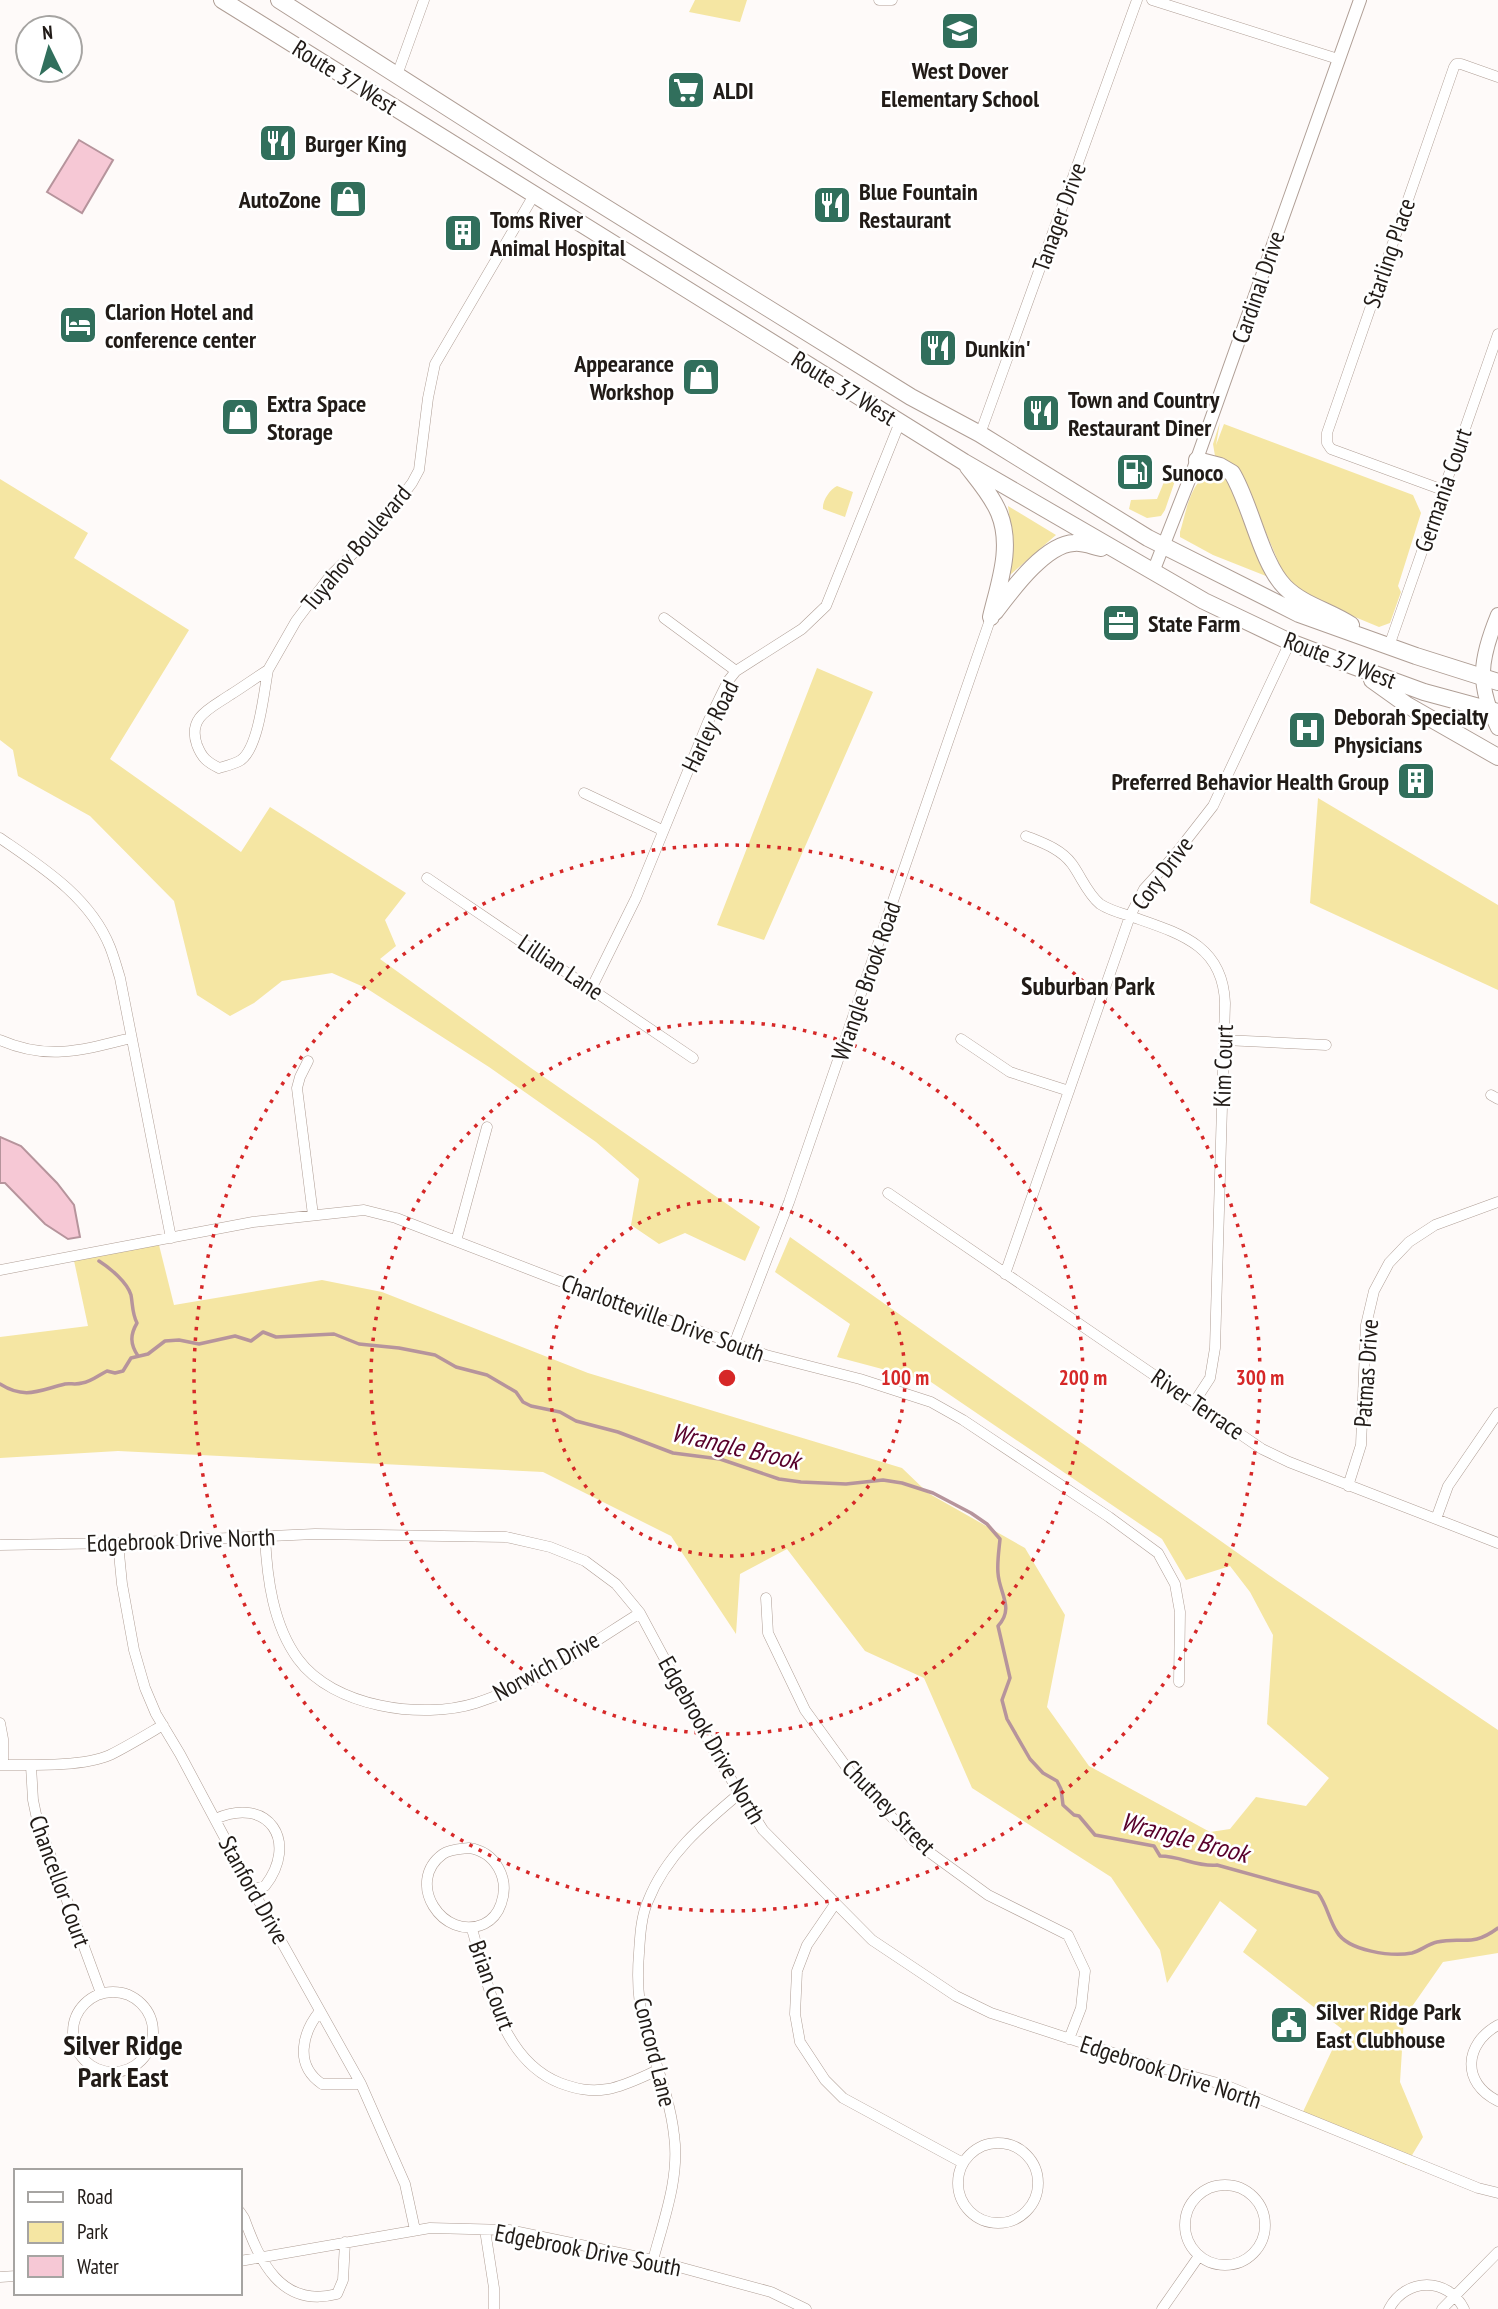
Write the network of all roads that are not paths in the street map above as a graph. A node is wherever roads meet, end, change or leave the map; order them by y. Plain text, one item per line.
1 (222, 0) edge
2 (279, 0) edge
3 (424, 0) edge
4 (879, 0) edge
5 (892, 0) edge
6 (1137, 0) edge
7 (1152, 0) edge
8 (1360, 0) edge
9 (1338, 59) junction
10 (397, 75) junction
11 (1498, 77) edge
12 (534, 195) junction
13 (1498, 334) edge
14 (900, 422) junction
15 (981, 435) junction
16 (1197, 460) junction
17 (964, 462) junction
18 (1443, 490) junction
19 (1164, 547) junction
20 (1117, 551) junction
21 (1153, 572) junction
22 (1498, 615) edge
23 (991, 617) junction
24 (664, 618) dead end
25 (1290, 642) junction
26 (1384, 645) junction
27 (1353, 666) junction
28 (268, 670) junction
29 (736, 671) junction
30 (1490, 680) edge
31 (1494, 711) edge
32 (1498, 728) edge
33 (1498, 757) edge
34 (584, 793) dead end
35 (662, 830) junction
36 (1027, 836) dead end
37 (0, 838) edge
38 (427, 878) dead end
39 (1130, 916) junction
40 (592, 987) junction
41 (131, 1038) junction
42 (961, 1039) dead end
43 (0, 1040) edge
44 (1224, 1040) junction
45 (1326, 1045) dead end
46 (693, 1058) dead end
47 (308, 1061) dead end
48 (1069, 1091) junction
49 (487, 1127) dead end
50 (888, 1193) dead end
51 (1498, 1202) edge
52 (313, 1215) junction
53 (171, 1238) junction
54 (456, 1241) junction
55 (0, 1270) edge
56 (1005, 1274) junction
57 (734, 1344) junction
58 (1195, 1401) junction
59 (1498, 1413) edge
60 (1348, 1486) junction
61 (1436, 1519) junction
62 (265, 1537) junction
63 (118, 1543) junction
64 (1498, 1543) edge
65 (0, 1545) edge
66 (766, 1598) dead end
67 (640, 1613) junction
68 (1179, 1682) dead end
69 (0, 1723) edge
70 (163, 1725) junction
71 (2, 1765) edge
72 (31, 1766) junction
73 (740, 1793) junction
74 (215, 1819) junction
75 (252, 1889) junction
76 (835, 1904) junction
77 (472, 1929) junction
78 (101, 1993) junction
79 (320, 2011) junction
80 (1498, 2025) edge
81 (1069, 2039) junction
82 (659, 2070) junction
83 (360, 2084) junction
84 (1498, 2101) edge
85 (963, 2163) junction
86 (1498, 2193) edge
87 (242, 2214) edge
88 (415, 2230) junction
89 (485, 2230) junction
90 (345, 2242) junction
91 (1498, 2252) edge
92 (1199, 2256) junction
93 (259, 2259) junction
94 (653, 2260) junction
95 (242, 2261) edge
96 (1456, 2296) junction
97 (494, 2309) edge
98 (806, 2309) edge
99 (1162, 2309) edge
100 (1389, 2309) edge
101 (1442, 2309) edge
102 (1464, 2309) edge

1 - 12 highway, Route 37 West
2 - 10 highway, Route 37 West
3 - 10 street
4 - 5 street
6 - 15 street, Tanager Drive
7 - 9 street
8 - 9 street, Cardinal Drive
9 - 16 street, Cardinal Drive
10 - 15 highway, Route 37 West
11 - 18 street, Starling Place
12 - 14 highway, Route 37 West
12 - 28 street, Tuyahov Boulevard
13 - 18 street, Germania Court
14 - 17 highway, Route 37 West
14 - 29 street, Harley Road
15 - 19 highway, Route 37 West
16 - 19 street, Cardinal Drive
16 - 26 highway
17 - 20 highway, Route 37 West
17 - 23 highway
18 - 26 street, Germania Court
19 - 21 street, Cardinal Drive
19 - 26 highway, Route 37 West
20 - 21 highway, Route 37 West
20 - 23 highway
21 - 25 highway, Route 37 West
22 - 30 main road
23 - 57 street, Wrangle Brook Road
24 - 29 street
25 - 27 highway, Route 37 West
25 - 39 street, Cory Drive
26 - 30 highway, Route 37 West
27 - 31 highway, Route 37 West
27 - 33 highway
28 - 28 street, Tuyahov Boulevard
29 - 35 street, Harley Road
30 - 31 main road
31 - 32 main road
34 - 35 street
35 - 40 street, Harley Road
36 - 39 street, Kim Court
37 - 41 street
38 - 40 street, Lillian Lane
39 - 44 street, Kim Court
39 - 48 street, Cory Drive
40 - 46 street, Lillian Lane
41 - 43 street
41 - 53 street
42 - 48 street
44 - 45 street
44 - 58 street, Kim Court
47 - 52 street
48 - 56 street, Cory Drive
49 - 54 street
50 - 56 street, River Terrace
51 - 60 street, Patmas Drive
52 - 53 street, Charlotteville Drive South
52 - 54 street, Charlotteville Drive South
53 - 55 street, Charlotteville Drive South
54 - 57 street, Charlotteville Drive South
56 - 58 street, River Terrace
57 - 68 street, Charlotteville Drive South
58 - 60 street, River Terrace
59 - 61 street
60 - 61 street, River Terrace
61 - 64 street, River Terrace
62 - 63 street, Edgebrook Drive North
62 - 67 street, Edgebrook Drive North
62 - 67 street, Norwich Drive
63 - 65 street, Edgebrook Drive North
63 - 70 street, Stanford Drive
66 - 81 street, Chutney Street
67 - 73 street, Edgebrook Drive North
69 - 71 street
70 - 72 street
70 - 74 street, Stanford Drive
71 - 72 street
72 - 78 street, Chancellor Court
73 - 76 street, Edgebrook Drive North
73 - 82 street, Concord Lane
74 - 75 street, Stanford Drive
74 - 75 street
75 - 79 street, Stanford Drive
76 - 81 street, Edgebrook Drive North
76 - 85 street
77 - 77 street, Brian Court
77 - 82 street, Brian Court
78 - 78 street
79 - 83 street, Stanford Drive
79 - 83 street
80 - 84 street
81 - 86 street, Edgebrook Drive North
82 - 94 street, Concord Lane
83 - 88 street, Stanford Drive
85 - 85 street
87 - 93 street
88 - 89 street, Edgebrook Drive South
88 - 90 street, Edgebrook Drive South
89 - 94 street, Edgebrook Drive South
89 - 97 street
90 - 93 street, Edgebrook Drive South
90 - 93 street
91 - 96 street
92 - 92 street
92 - 99 street
93 - 95 street, Edgebrook Drive South
94 - 98 street, Edgebrook Drive South
96 - 100 street
96 - 101 street
96 - 102 street

